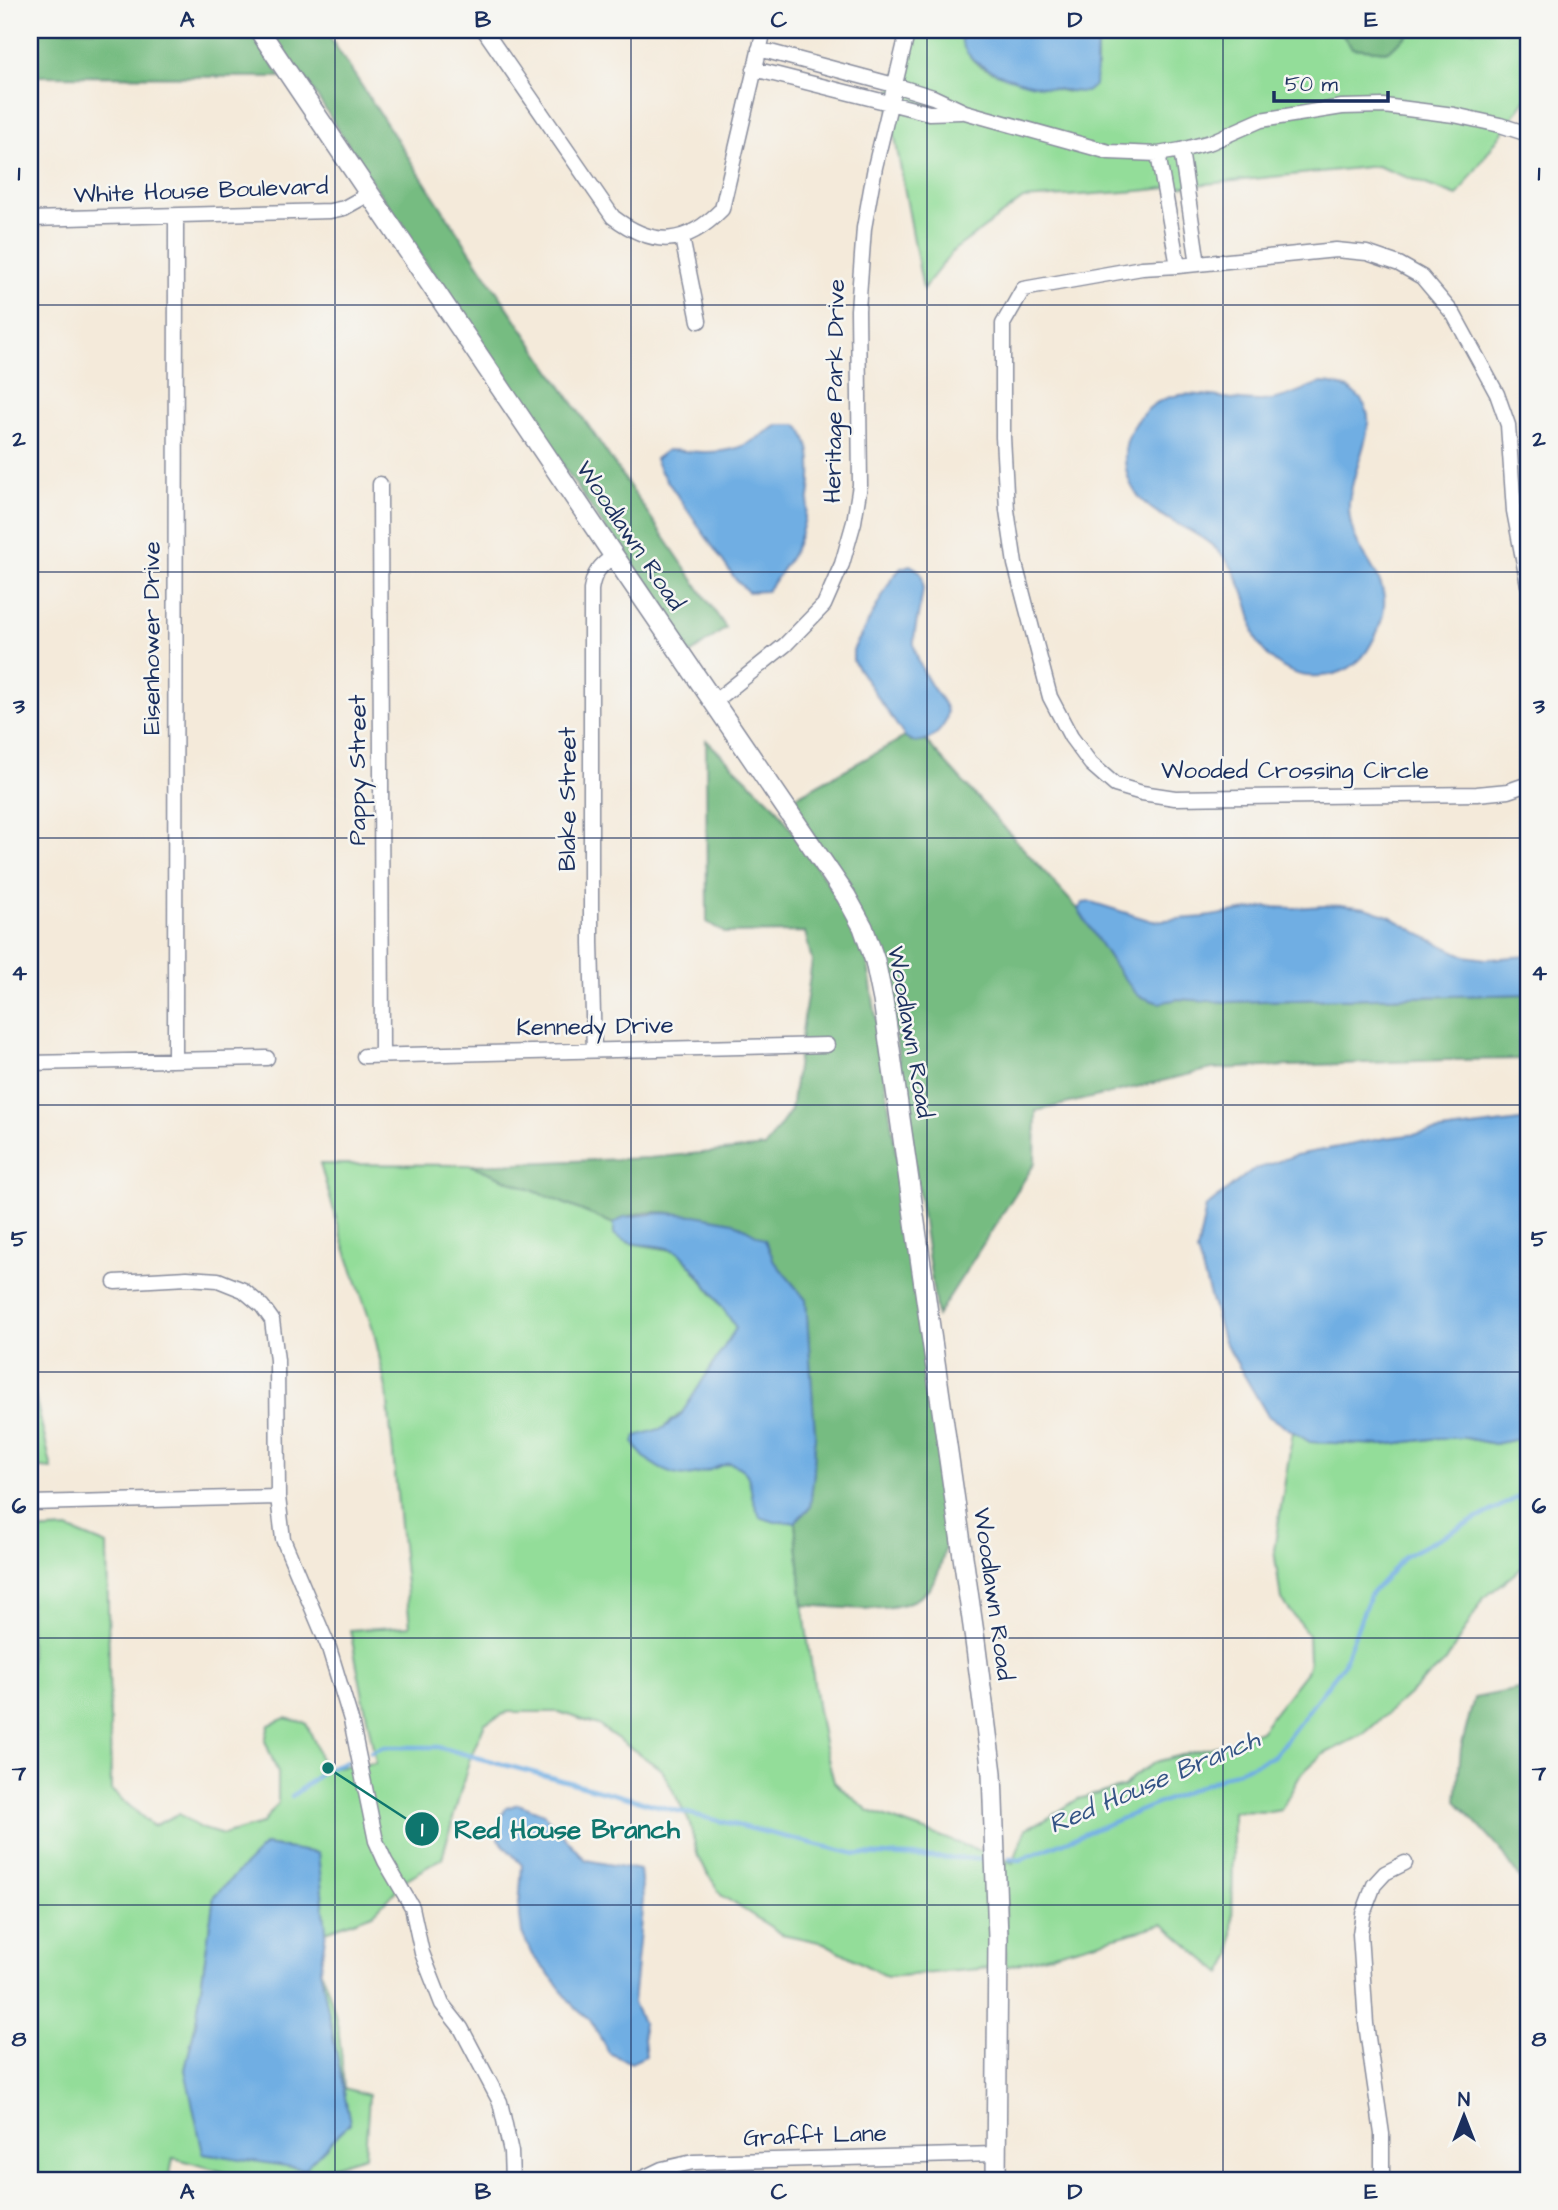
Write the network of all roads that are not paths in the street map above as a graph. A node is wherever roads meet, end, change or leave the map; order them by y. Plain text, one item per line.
1 (260, 30) edge
2 (484, 30) edge
3 (764, 30) edge
4 (908, 30) edge
5 (759, 49) junction
6 (754, 69) junction
7 (894, 85) junction
8 (890, 103) junction
9 (965, 112) junction
10 (1528, 134) edge
11 (1181, 150) junction
12 (1158, 155) junction
13 (369, 194) junction
14 (176, 216) junction
15 (30, 219) edge
16 (682, 238) junction
17 (1198, 264) junction
18 (1178, 267) junction
19 (699, 321) dead end
20 (380, 484) dead end
21 (614, 556) junction
22 (1528, 585) edge
23 (714, 702) junction
24 (1528, 784) edge
25 (827, 1045) dead end
26 (594, 1050) junction
27 (382, 1055) junction
28 (364, 1056) dead end
29 (267, 1058) dead end
30 (175, 1060) junction
31 (30, 1063) edge
32 (115, 1282) dead end
33 (278, 1497) junction
34 (30, 1503) edge
35 (1405, 1863) dead end
36 (996, 2154) junction
37 (512, 2180) edge
38 (639, 2180) edge
39 (996, 2180) edge
40 (1382, 2180) edge

1 - 13 street, Woodlawn Road
2 - 16 street
3 - 5 street
4 - 7 street, Heritage Park Drive
5 - 6 street
5 - 7 street
6 - 8 street
6 - 16 street
7 - 8 street, Heritage Park Drive
7 - 9 street
8 - 9 street
8 - 23 street, Heritage Park Drive
9 - 12 street
10 - 11 street
11 - 12 street
11 - 17 street
12 - 18 street
13 - 14 street, White House Boulevard
13 - 21 street, Woodlawn Road
14 - 15 street, White House Boulevard
14 - 30 street, Eisenhower Drive
16 - 19 street
17 - 18 street, Wooded Crossing Circle
17 - 22 street, Wooded Crossing Circle
18 - 24 street, Wooded Crossing Circle
20 - 27 street, Pappy Street
21 - 23 street, Woodlawn Road
21 - 26 street, Blake Street
23 - 36 street, Woodlawn Road
25 - 26 street, Kennedy Drive
26 - 27 street, Kennedy Drive
27 - 28 street, Kennedy Drive
29 - 30 street
30 - 31 street
32 - 33 street
33 - 34 street
33 - 37 street
35 - 40 street
36 - 38 street, Grafft Lane
36 - 39 street, Woodlawn Road

